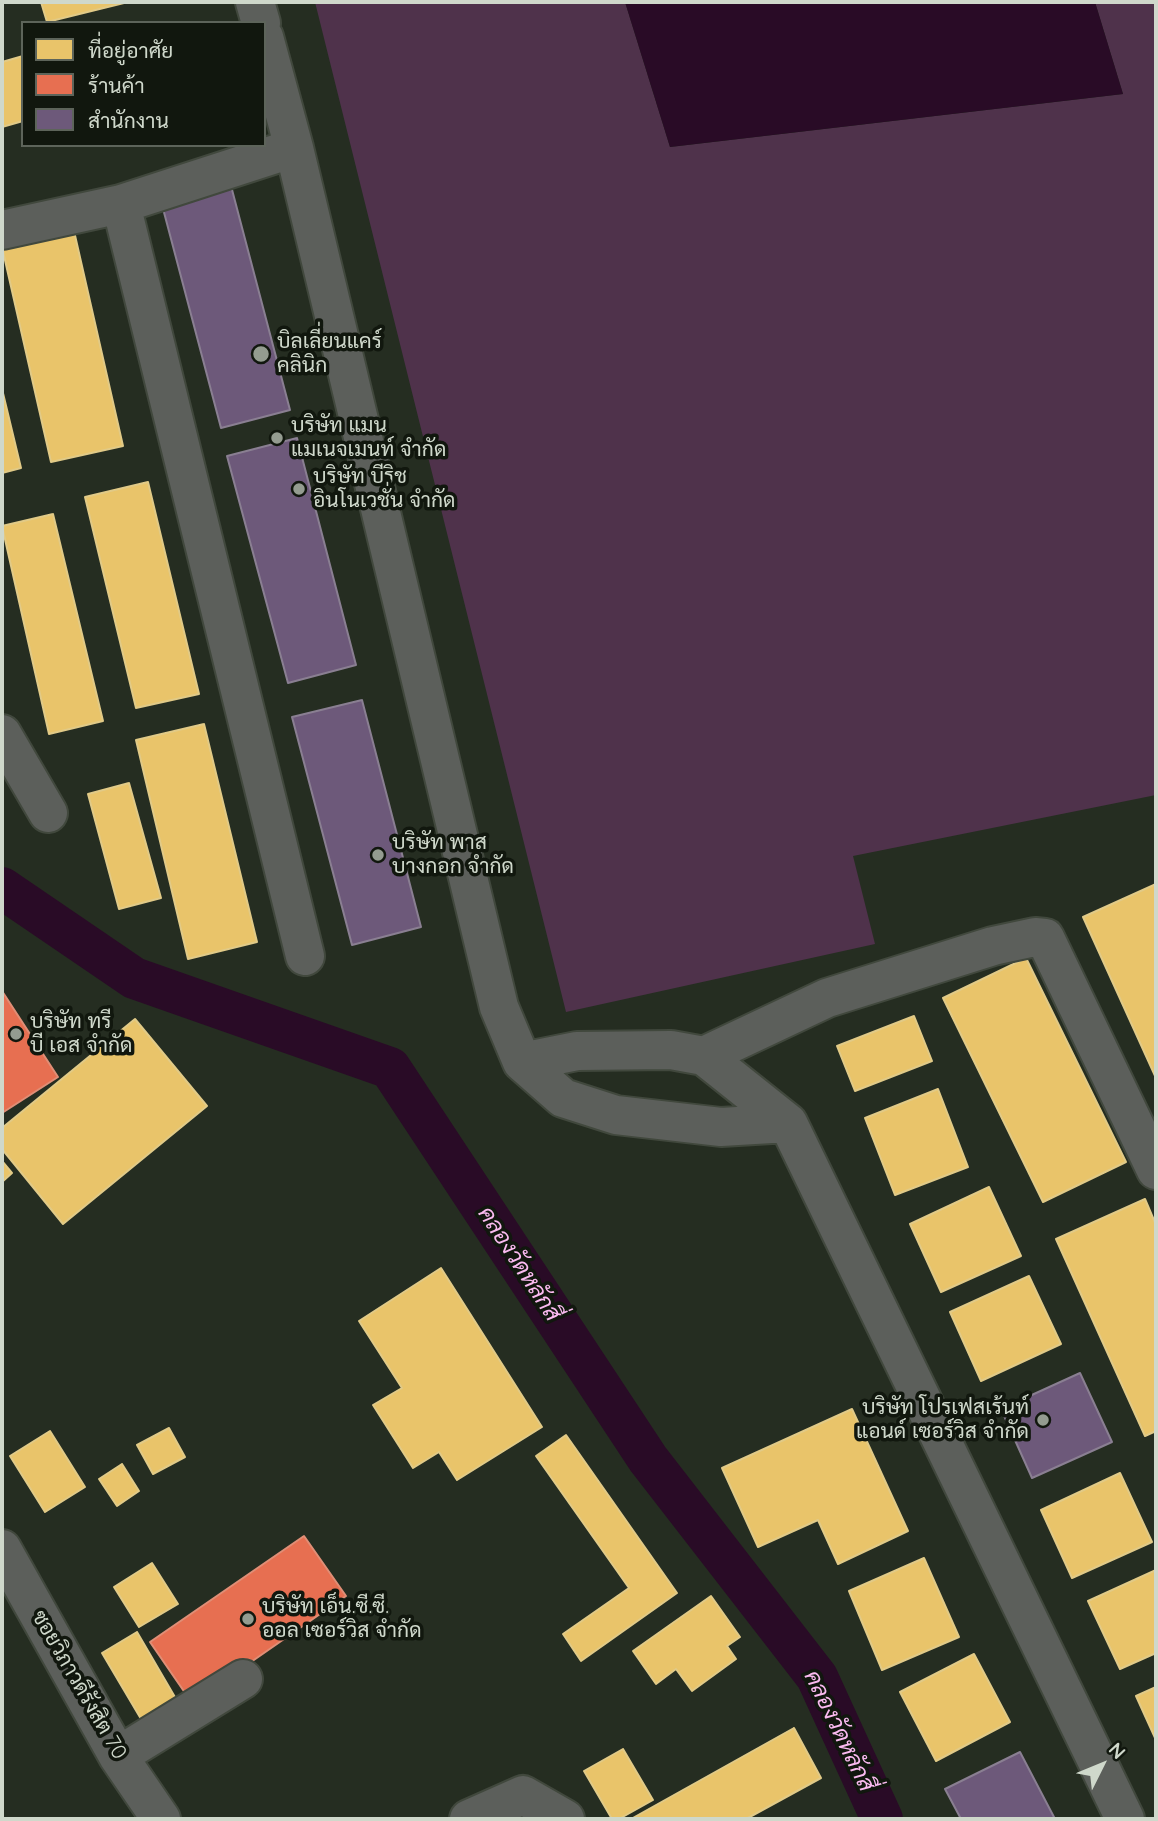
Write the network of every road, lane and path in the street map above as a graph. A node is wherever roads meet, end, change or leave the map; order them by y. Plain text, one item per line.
1 (255, 2) edge
2 (260, 21) edge
3 (266, 44) edge
4 (294, 148) junction
5 (121, 204) junction
6 (2, 230) edge
7 (2, 734) edge
8 (48, 813) dead end
9 (305, 956) dead end
10 (704, 1056) junction
11 (522, 1062) junction
12 (788, 1123) junction
13 (1156, 1170) edge
14 (2, 1549) edge
15 (243, 1679) dead end
16 (118, 1756) junction
17 (161, 1819) edge
18 (469, 1819) edge
19 (565, 1819) edge
20 (1125, 1819) edge

1 - 2 street
3 - 4 street
4 - 5 street
4 - 11 street
5 - 6 street
5 - 9 street
7 - 8 street
10 - 11 street
10 - 12 street
10 - 13 street
11 - 12 street
12 - 20 street
14 - 16 street, ซอยวิภาวดีรังสิต 70
15 - 16 street
16 - 17 street, ซอยวิภาวดีรังสิต 70
18 - 19 street

